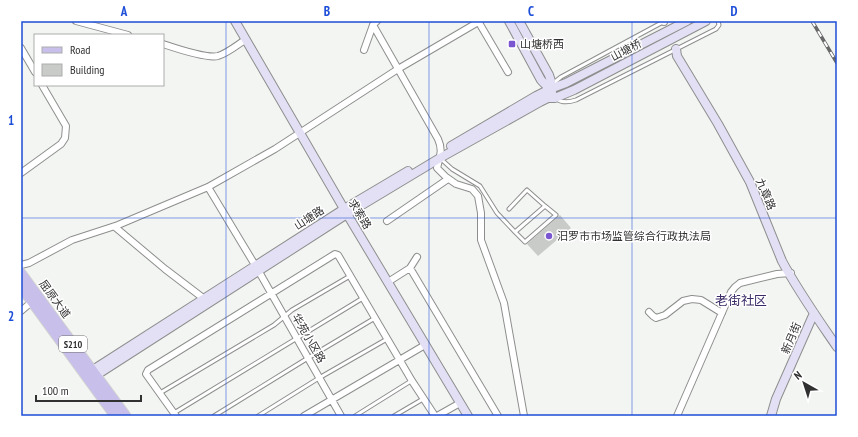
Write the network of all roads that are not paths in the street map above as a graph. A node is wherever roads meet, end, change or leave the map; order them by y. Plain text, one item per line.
1 (76, 21) edge
2 (235, 21) edge
3 (479, 21) edge
4 (509, 21) edge
5 (519, 21) edge
6 (664, 21) edge
7 (686, 21) edge
8 (706, 21) edge
9 (718, 21) edge
10 (375, 23) edge
11 (124, 34) edge
12 (246, 40) junction
13 (164, 44) edge
14 (21, 48) edge
15 (676, 49) junction
16 (364, 50) dead end
17 (398, 69) junction
18 (34, 70) edge
19 (508, 72) dead end
20 (43, 86) edge
21 (550, 89) junction
22 (555, 98) junction
23 (300, 133) junction
24 (441, 155) junction
25 (21, 172) edge
26 (448, 179) junction
27 (208, 187) junction
28 (545, 206) junction
29 (508, 209) dead end
30 (345, 211) junction
31 (387, 221) dead end
32 (115, 227) junction
33 (515, 232) junction
34 (417, 257) dead end
35 (21, 266) edge
36 (257, 268) junction
37 (410, 268) junction
38 (21, 273) edge
39 (791, 273) junction
40 (350, 276) junction
41 (388, 282) junction
42 (21, 287) edge
43 (271, 293) junction
44 (363, 298) junction
45 (35, 299) junction
46 (206, 300) junction
47 (21, 311) edge
48 (649, 312) dead end
49 (722, 313) junction
50 (814, 313) junction
51 (285, 317) junction
52 (375, 318) junction
53 (297, 338) junction
54 (387, 339) junction
55 (837, 339) edge
56 (425, 345) junction
57 (837, 347) edge
58 (308, 358) junction
59 (400, 360) junction
60 (91, 375) junction
61 (320, 378) junction
62 (412, 381) junction
63 (160, 393) junction
64 (424, 399) junction
65 (332, 400) junction
66 (460, 403) junction
67 (175, 415) edge
68 (115, 416) edge
69 (126, 416) edge
70 (214, 416) edge
71 (258, 416) edge
72 (304, 416) edge
73 (341, 416) edge
74 (355, 416) edge
75 (394, 416) edge
76 (436, 416) edge
77 (468, 416) edge
78 (498, 416) edge
79 (524, 416) edge
80 (677, 416) edge
81 (771, 416) edge

1 - 11 street
2 - 12 street, 求索路
3 - 17 street
3 - 19 street
4 - 21 street
5 - 21 street
6 - 21 lane
7 - 21 street, 山塘桥
8 - 22 street, 山塘桥
9 - 15 lane
10 - 16 street
10 - 17 street
12 - 13 street
12 - 23 street, 求索路
14 - 18 street
15 - 22 lane
15 - 39 street, 九章路
17 - 23 street
17 - 24 street
20 - 25 street
21 - 22 street
21 - 24 street, 山塘路
22 - 24 street, 山塘路
23 - 27 street
23 - 30 street, 求索路
24 - 26 street
24 - 30 street, 山塘路
24 - 33 lane
26 - 31 street
26 - 79 street
27 - 32 street
27 - 36 street, 华苑小区路
28 - 29 lane
28 - 33 lane
28 - 33 lane
30 - 36 street, 山塘路
30 - 41 street, 求索路
32 - 35 street
32 - 46 street
34 - 37 street
36 - 43 street, 华苑小区路
36 - 46 street, 山塘路
37 - 41 street
37 - 78 street
38 - 45 main road, 屈原大道 / S210
39 - 49 street
39 - 50 street, 九章路
39 - 55 street, 九章路
40 - 43 street
40 - 44 street
40 - 51 lane
41 - 56 street, 求索路
42 - 45 main road, 屈原大道 / S210
43 - 51 street, 华苑小区路
43 - 63 street
44 - 52 street
44 - 53 lane
45 - 47 street
45 - 60 main road, 屈原大道 / S210
46 - 60 street, 山塘路
48 - 49 street
49 - 80 street
50 - 57 street, 九章路
50 - 81 street, 新月街
51 - 53 street, 华苑小区路
51 - 63 lane
52 - 54 street
52 - 58 lane
53 - 58 street, 华苑小区路
53 - 67 lane
54 - 59 street
54 - 61 lane
56 - 59 street
56 - 66 street, 求索路
58 - 61 street, 华苑小区路
58 - 70 lane
59 - 62 street
59 - 65 street
60 - 68 main road, 屈原大道 / S210
60 - 69 main road, 屈原大道 / S210
61 - 65 street, 华苑小区路
61 - 71 lane
62 - 64 street
62 - 74 lane
63 - 67 street
64 - 75 lane
64 - 76 street
65 - 72 street
65 - 73 street, 华苑小区路
66 - 76 street
66 - 77 street, 求索路

